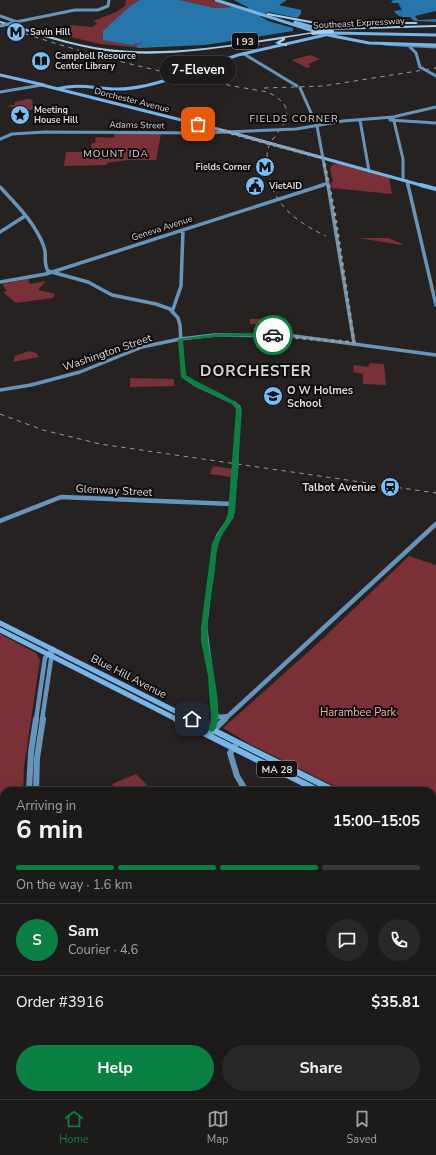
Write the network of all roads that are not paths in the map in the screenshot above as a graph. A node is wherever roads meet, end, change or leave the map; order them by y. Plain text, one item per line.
1 (109, 0) edge
2 (216, 0) edge
3 (221, 0) edge
4 (236, 5) junction
5 (267, 15) junction
6 (0, 19) edge
7 (16, 22) junction
8 (0, 26) edge
9 (436, 26) edge
10 (356, 27) junction
11 (397, 27) junction
12 (405, 28) junction
13 (331, 31) junction
14 (310, 32) junction
15 (318, 32) junction
16 (299, 35) junction
17 (327, 35) junction
18 (398, 35) junction
19 (436, 35) edge
20 (319, 37) junction
21 (278, 45) junction
22 (286, 45) joint
23 (436, 45) edge
24 (412, 47) junction
25 (427, 47) junction
26 (203, 48) junction
27 (183, 49) junction
28 (172, 52) junction
29 (244, 54) junction
30 (184, 73) dead end
31 (0, 75) edge
32 (178, 76) dead end
33 (436, 76) edge
34 (42, 85) junction
35 (56, 89) junction
36 (0, 92) edge
37 (436, 107) edge
38 (371, 119) junction
39 (393, 119) junction
40 (360, 120) junction
41 (436, 123) edge
42 (317, 126) junction
43 (233, 133) junction
44 (0, 139) edge
45 (322, 158) junction
46 (369, 170) junction
47 (405, 180) junction
48 (328, 183) junction
49 (0, 187) edge
50 (436, 189) edge
51 (5, 192) junction
52 (0, 194) edge
53 (24, 216) junction
54 (183, 230) junction
55 (0, 232) edge
56 (51, 272) junction
57 (0, 282) edge
58 (436, 305) edge
59 (172, 312) junction
60 (180, 339) junction
61 (354, 343) junction
62 (436, 355) edge
63 (0, 390) edge
64 (232, 504) junction
65 (0, 521) edge
66 (436, 524) edge
67 (0, 623) edge
68 (0, 630) edge
69 (53, 649) junction
70 (50, 655) junction
71 (214, 713) junction
72 (230, 716) junction
73 (211, 731) junction
74 (237, 745) junction
75 (32, 747) junction
76 (39, 749) junction
77 (29, 787) edge
78 (36, 787) edge
79 (244, 787) edge
80 (312, 787) edge
81 (326, 787) edge

1 - 7 main road
2 - 4 main road
3 - 4 main road
4 - 5 main road
5 - 10 highway
5 - 13 main road
5 - 15 main road
6 - 7 main road
6 - 27 highway, Southeast Expressway / I 93
6 - 28 highway, Southeast Expressway / I 93
7 - 8 main road, bridge
9 - 11 highway
9 - 12 highway, Southeast Expressway / I 93
10 - 11 highway, Southeast Expressway / I 93
10 - 13 highway, Southeast Expressway / I 93
11 - 12 highway, Southeast Expressway / I 93
11 - 13 highway, Southeast Expressway / I 93
12 - 18 main road
13 - 14 highway, Southeast Expressway / I 93, bridge
13 - 17 main road
13 - 18 main road
13 - 20 main road
13 - 23 main road
13 - 24 main road
14 - 16 highway, Southeast Expressway / I 93
14 - 26 highway, I 93
14 - 27 highway, Southeast Expressway / I 93
15 - 17 main road
15 - 20 main road
16 - 21 highway
16 - 28 highway, Southeast Expressway / I 93
17 - 20 main road
18 - 19 main road
20 - 22 main road
21 - 22 highway
21 - 29 main road
23 - 24 main road
23 - 25 main road
24 - 25 main road
24 - 25 main road
24 - 33 main road
26 - 27 highway, I 93
26 - 28 highway, I 93
29 - 30 main road
29 - 42 main road
31 - 34 main road, Dorchester Avenue
32 - 35 main road
34 - 35 main road, Dorchester Avenue
34 - 36 main road
35 - 43 main road, Dorchester Avenue
37 - 39 main road
38 - 39 main road, Adams Street
38 - 39 main road, Adams Street
38 - 40 main road, Adams Street
39 - 41 main road, Adams Street
39 - 47 main road
40 - 42 main road, Adams Street
40 - 46 main road
42 - 43 main road, Adams Street
42 - 45 main road
43 - 44 main road, Adams Street
43 - 45 main road, Dorchester Avenue
45 - 46 main road, Dorchester Avenue
45 - 48 main road
46 - 47 main road, Dorchester Avenue
47 - 50 main road, Dorchester Avenue
47 - 58 main road
48 - 54 main road, Geneva Avenue
48 - 61 main road
49 - 51 main road
51 - 52 main road
51 - 53 main road
53 - 55 main road
53 - 56 main road
54 - 56 main road, Geneva Avenue
54 - 59 main road
56 - 57 main road, Geneva Avenue
56 - 59 main road
59 - 60 main road
60 - 61 main road, Washington Street
60 - 63 main road, Washington Street
60 - 64 main road, bridge
61 - 62 main road, Washington Street
64 - 65 main road, Glenway Street
64 - 71 main road
66 - 72 main road
67 - 69 main road, Blue Hill Avenue / MA 28
68 - 70 main road, Blue Hill Avenue / MA 28
69 - 70 main road
69 - 73 main road, Blue Hill Avenue / MA 28
70 - 73 main road, Blue Hill Avenue / MA 28
70 - 75 main road
70 - 76 main road
71 - 72 main road
71 - 73 main road
72 - 73 main road
73 - 74 main road, Blue Hill Avenue / MA 28
74 - 79 main road
74 - 80 main road, Blue Hill Avenue / MA 28
74 - 81 main road, Blue Hill Avenue / MA 28
75 - 76 main road
75 - 77 main road
76 - 78 main road

